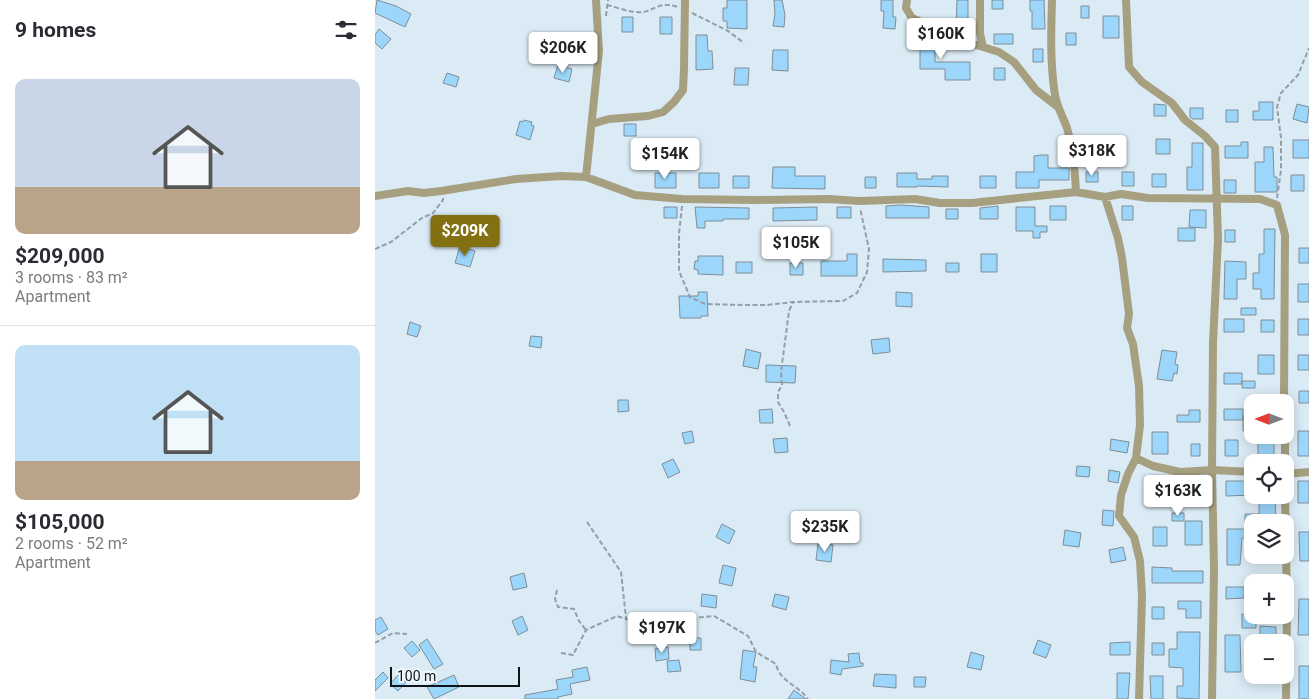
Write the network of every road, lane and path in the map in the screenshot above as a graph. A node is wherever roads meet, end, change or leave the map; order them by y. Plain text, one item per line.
1 (596, 0) edge
2 (685, 0) edge
3 (907, 0) edge
4 (980, 0) edge
5 (1052, 0) edge
6 (1126, 0) edge
7 (607, 5) dead end
8 (685, 10) junction
9 (744, 43) dead end
10 (983, 47) junction
11 (1309, 48) edge
12 (1058, 107) junction
13 (592, 124) junction
14 (586, 177) junction
15 (441, 191) junction
16 (1076, 192) junction
17 (375, 196) edge
18 (1105, 197) junction
19 (682, 199) junction
20 (1217, 200) junction
21 (859, 201) junction
22 (1277, 205) junction
23 (375, 249) edge
24 (793, 302) junction
25 (1284, 394) edge
26 (790, 426) dead end
27 (1136, 458) junction
28 (1212, 470) junction
29 (1244, 472) edge
30 (1309, 472) edge
31 (1294, 473) edge
32 (1285, 504) edge
33 (587, 522) dead end
34 (557, 590) dead end
35 (626, 618) junction
36 (586, 630) junction
37 (407, 634) dead end
38 (375, 643) edge
39 (561, 653) dead end
40 (808, 699) edge
41 (1139, 699) edge
42 (1212, 699) edge
43 (1286, 699) edge

1 - 13 street
2 - 8 street
3 - 10 street
4 - 10 street
5 - 12 street
6 - 20 street
7 - 8 path
8 - 9 path
8 - 13 street
10 - 12 street
11 - 22 path
12 - 16 street
13 - 14 street
14 - 15 street
14 - 19 street
15 - 17 street
15 - 23 path
16 - 18 street
16 - 21 street
18 - 20 street
18 - 27 street
19 - 21 street
19 - 24 path
20 - 22 street
20 - 28 street
21 - 24 path
22 - 25 street
24 - 26 path
27 - 28 street
27 - 41 street
28 - 29 street
28 - 42 street
30 - 31 street
32 - 43 street
33 - 35 path
34 - 36 path
35 - 36 path
35 - 40 path
36 - 39 path
37 - 38 path

